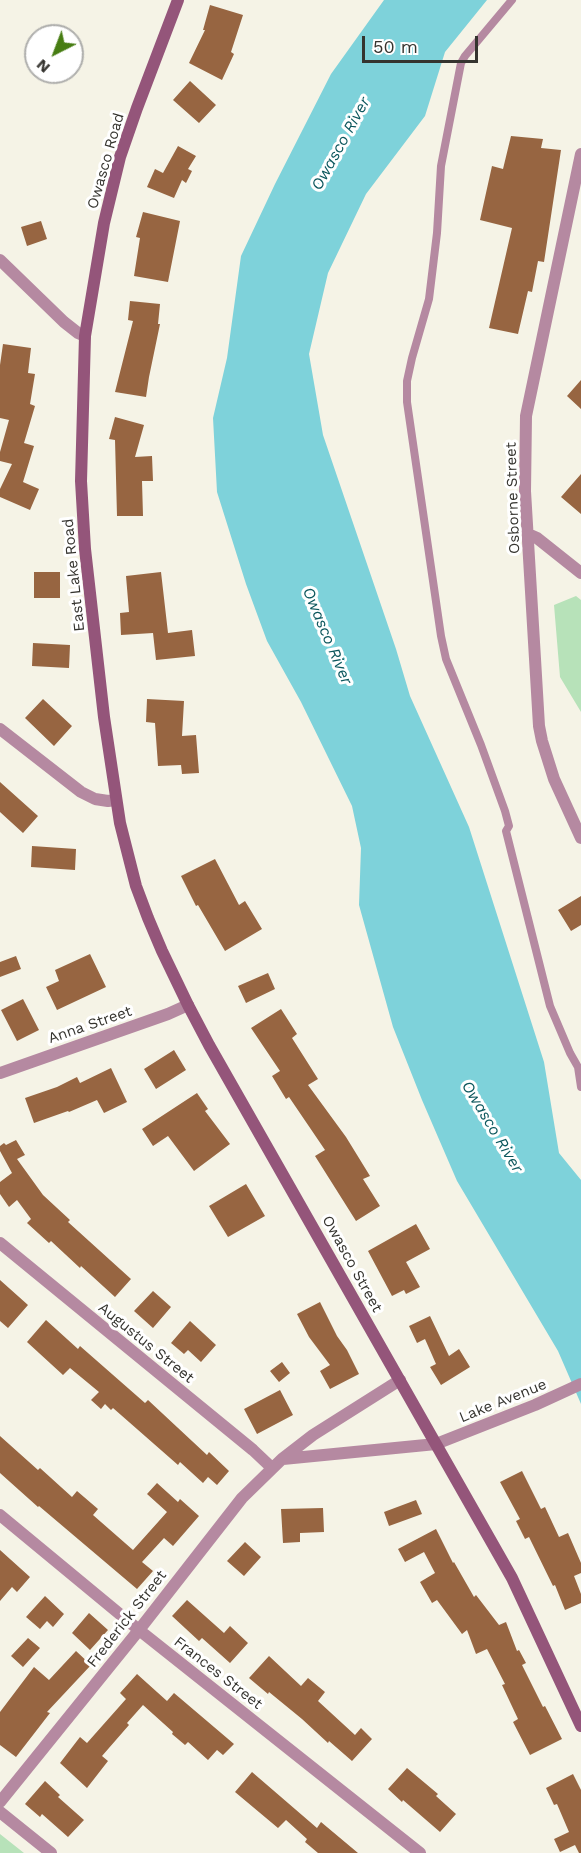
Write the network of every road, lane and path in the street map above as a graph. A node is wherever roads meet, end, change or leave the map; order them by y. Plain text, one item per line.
1 (178, 0) edge
2 (512, 0) edge
3 (581, 154) edge
4 (569, 215) junction
5 (581, 224) edge
6 (0, 260) edge
7 (85, 336) junction
8 (528, 534) junction
9 (581, 573) edge
10 (0, 729) edge
11 (117, 804) junction
12 (581, 838) edge
13 (188, 1005) junction
14 (0, 1073) edge
15 (581, 1088) edge
16 (0, 1243) edge
17 (400, 1380) junction
18 (581, 1384) edge
19 (436, 1444) junction
20 (282, 1459) junction
21 (272, 1468) junction
22 (0, 1515) edge
23 (139, 1630) junction
24 (581, 1725) edge
25 (0, 1802) edge
26 (0, 1812) edge
27 (51, 1853) edge
28 (420, 1853) edge

1 - 7 main road, Owasco Road
2 - 15 lane
3 - 4 street, Osborne Street
4 - 5 street
4 - 8 street, Osborne Street
6 - 7 street
7 - 11 main road, East Lake Road
8 - 9 street
8 - 12 street, Osborne Street
10 - 11 street
11 - 13 main road, Owasco Street
13 - 14 street, Anna Street
13 - 17 main road, Owasco Street
16 - 21 street, Augustus Street
17 - 19 main road, Owasco Street
17 - 20 street, Frederick Street
18 - 19 street, Lake Avenue
19 - 20 street
19 - 24 main road, Owasco Street
20 - 21 street, Frederick Street
21 - 23 street, Frederick Street
22 - 23 street, Frances Street
23 - 25 street, Frederick Street
23 - 28 street, Frances Street
26 - 27 street

